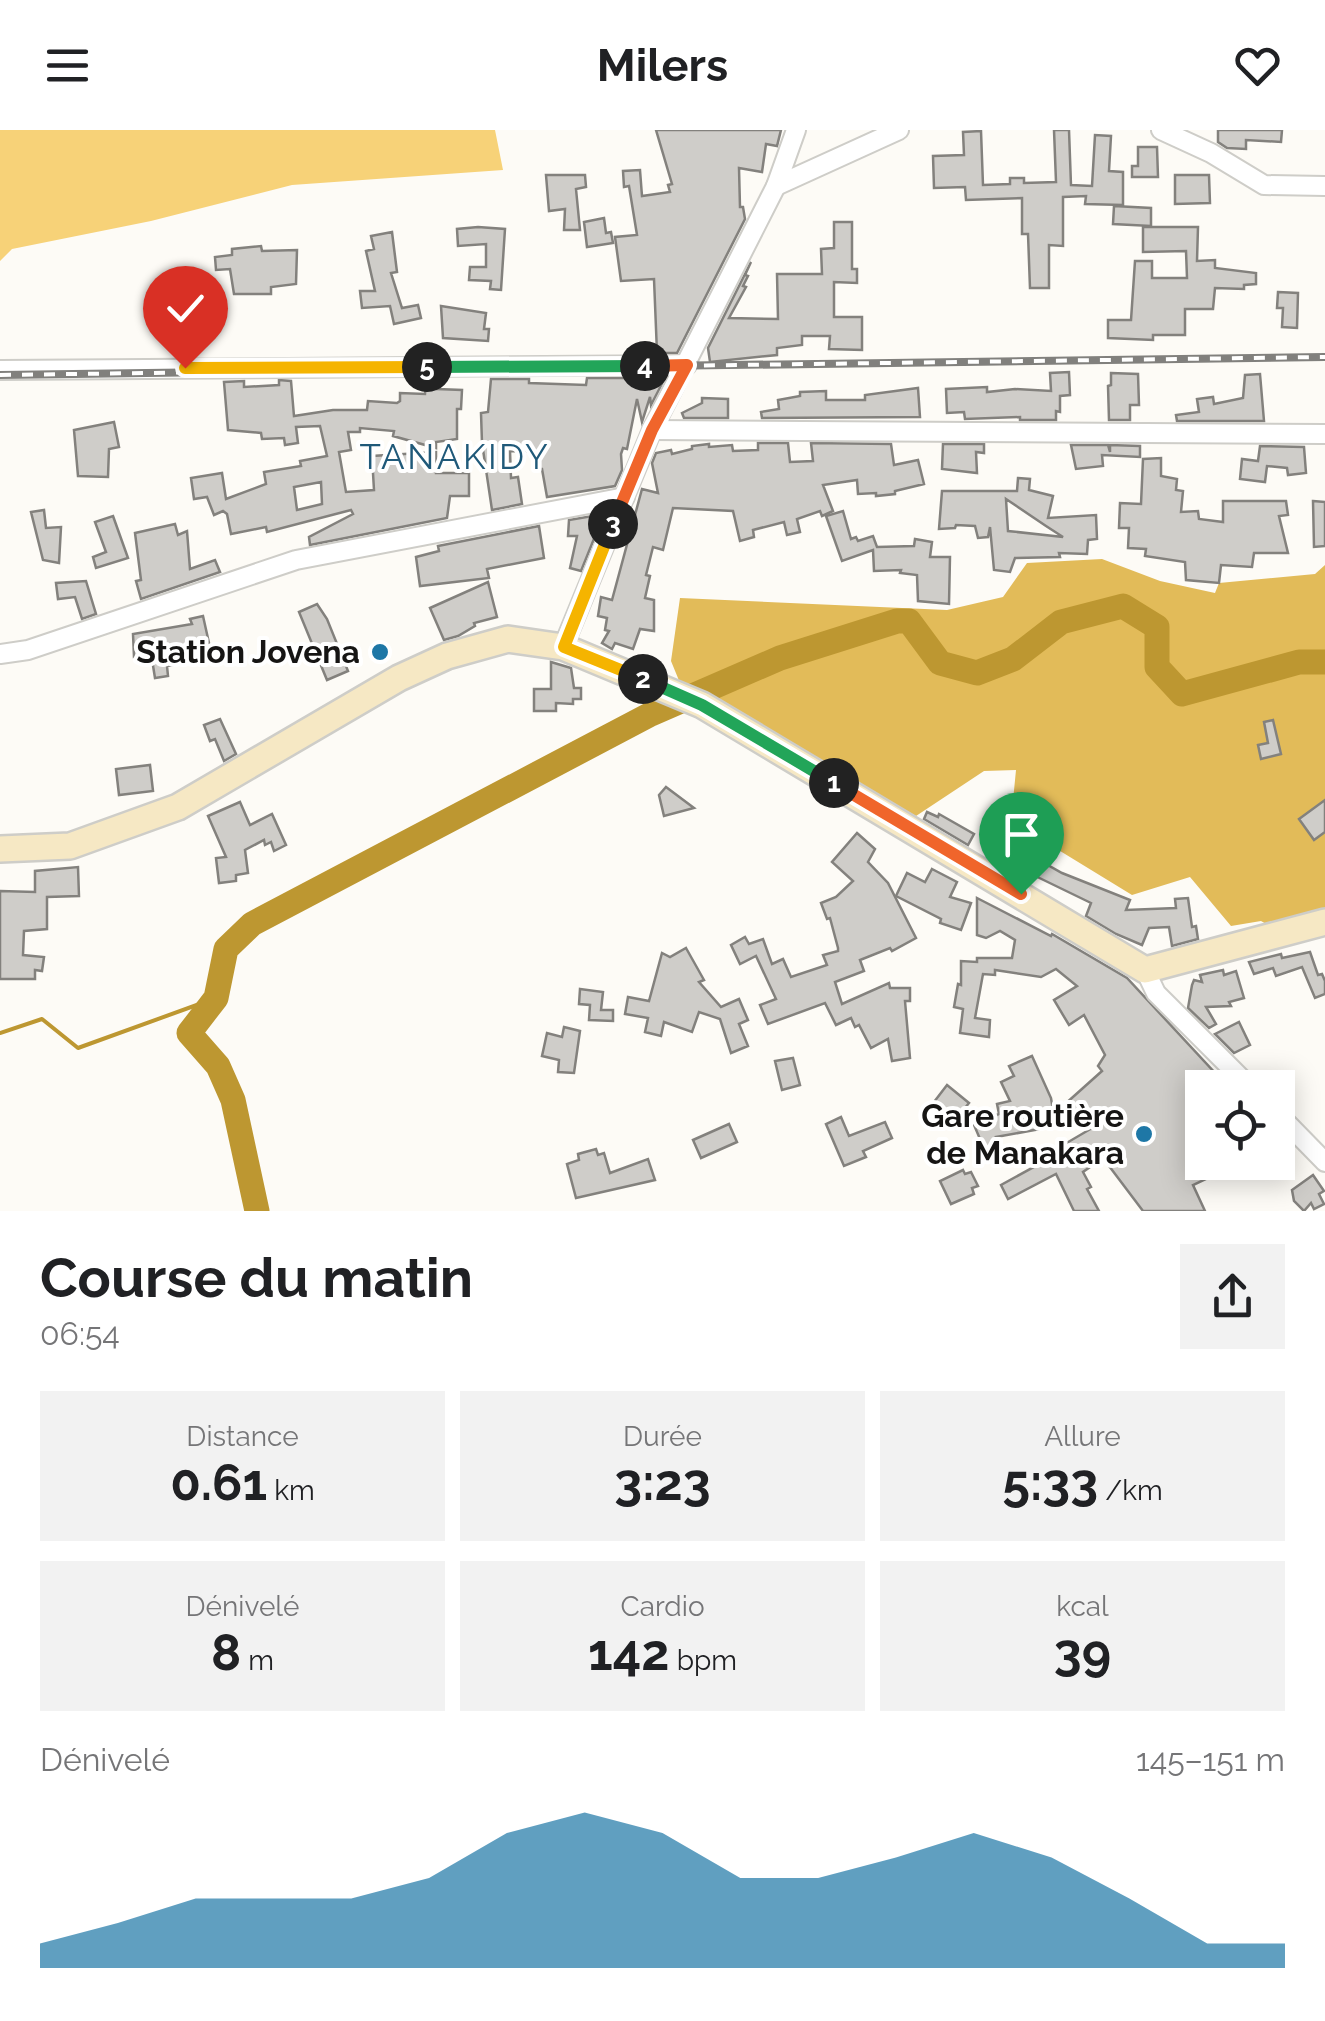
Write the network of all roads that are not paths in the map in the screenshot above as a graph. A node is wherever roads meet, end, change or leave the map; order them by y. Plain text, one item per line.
1 (796, 130) edge
2 (899, 130) edge
3 (1161, 130) edge
4 (776, 186) junction
5 (1325, 186) edge
6 (687, 365) junction
7 (0, 370) edge
8 (652, 430) junction
9 (1325, 434) edge
10 (625, 496) junction
11 (564, 647) junction
12 (0, 654) edge
13 (0, 849) edge
14 (1325, 922) edge
15 (1145, 970) junction
16 (1232, 1070) edge
17 (1295, 1131) edge
18 (1325, 1162) edge

1 - 4 street
2 - 4 street
3 - 5 street
4 - 6 street
6 - 7 street
6 - 8 street
8 - 9 street
8 - 10 street
10 - 11 street
10 - 12 street
11 - 13 main road
11 - 15 main road
14 - 15 main road
15 - 16 street
17 - 18 street

